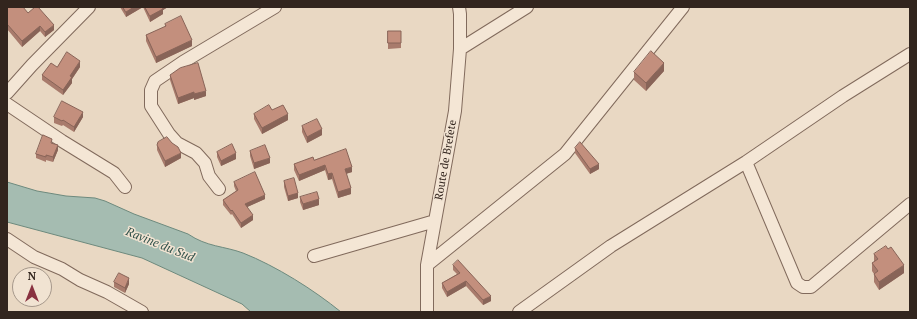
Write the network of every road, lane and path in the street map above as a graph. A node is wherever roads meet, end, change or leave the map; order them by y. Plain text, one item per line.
1 (89, 7) edge
2 (275, 7) edge
3 (459, 7) edge
4 (527, 7) edge
5 (683, 7) edge
6 (460, 49) junction
7 (910, 54) edge
8 (7, 93) edge
9 (7, 104) edge
10 (746, 162) junction
11 (125, 187) dead end
12 (219, 189) dead end
13 (910, 204) edge
14 (435, 221) junction
15 (7, 239) edge
16 (314, 256) dead end
17 (427, 265) junction
18 (142, 312) edge
19 (427, 312) edge
20 (519, 312) edge

1 - 8 street
2 - 12 street
3 - 6 street, Route de Brefete
4 - 6 street
5 - 17 street
6 - 14 street, Route de Brefete
7 - 10 street
9 - 11 street
10 - 13 street
10 - 20 street
14 - 16 street
14 - 17 street, Route de Brefete
15 - 18 street
17 - 19 street, Route de Brefete

